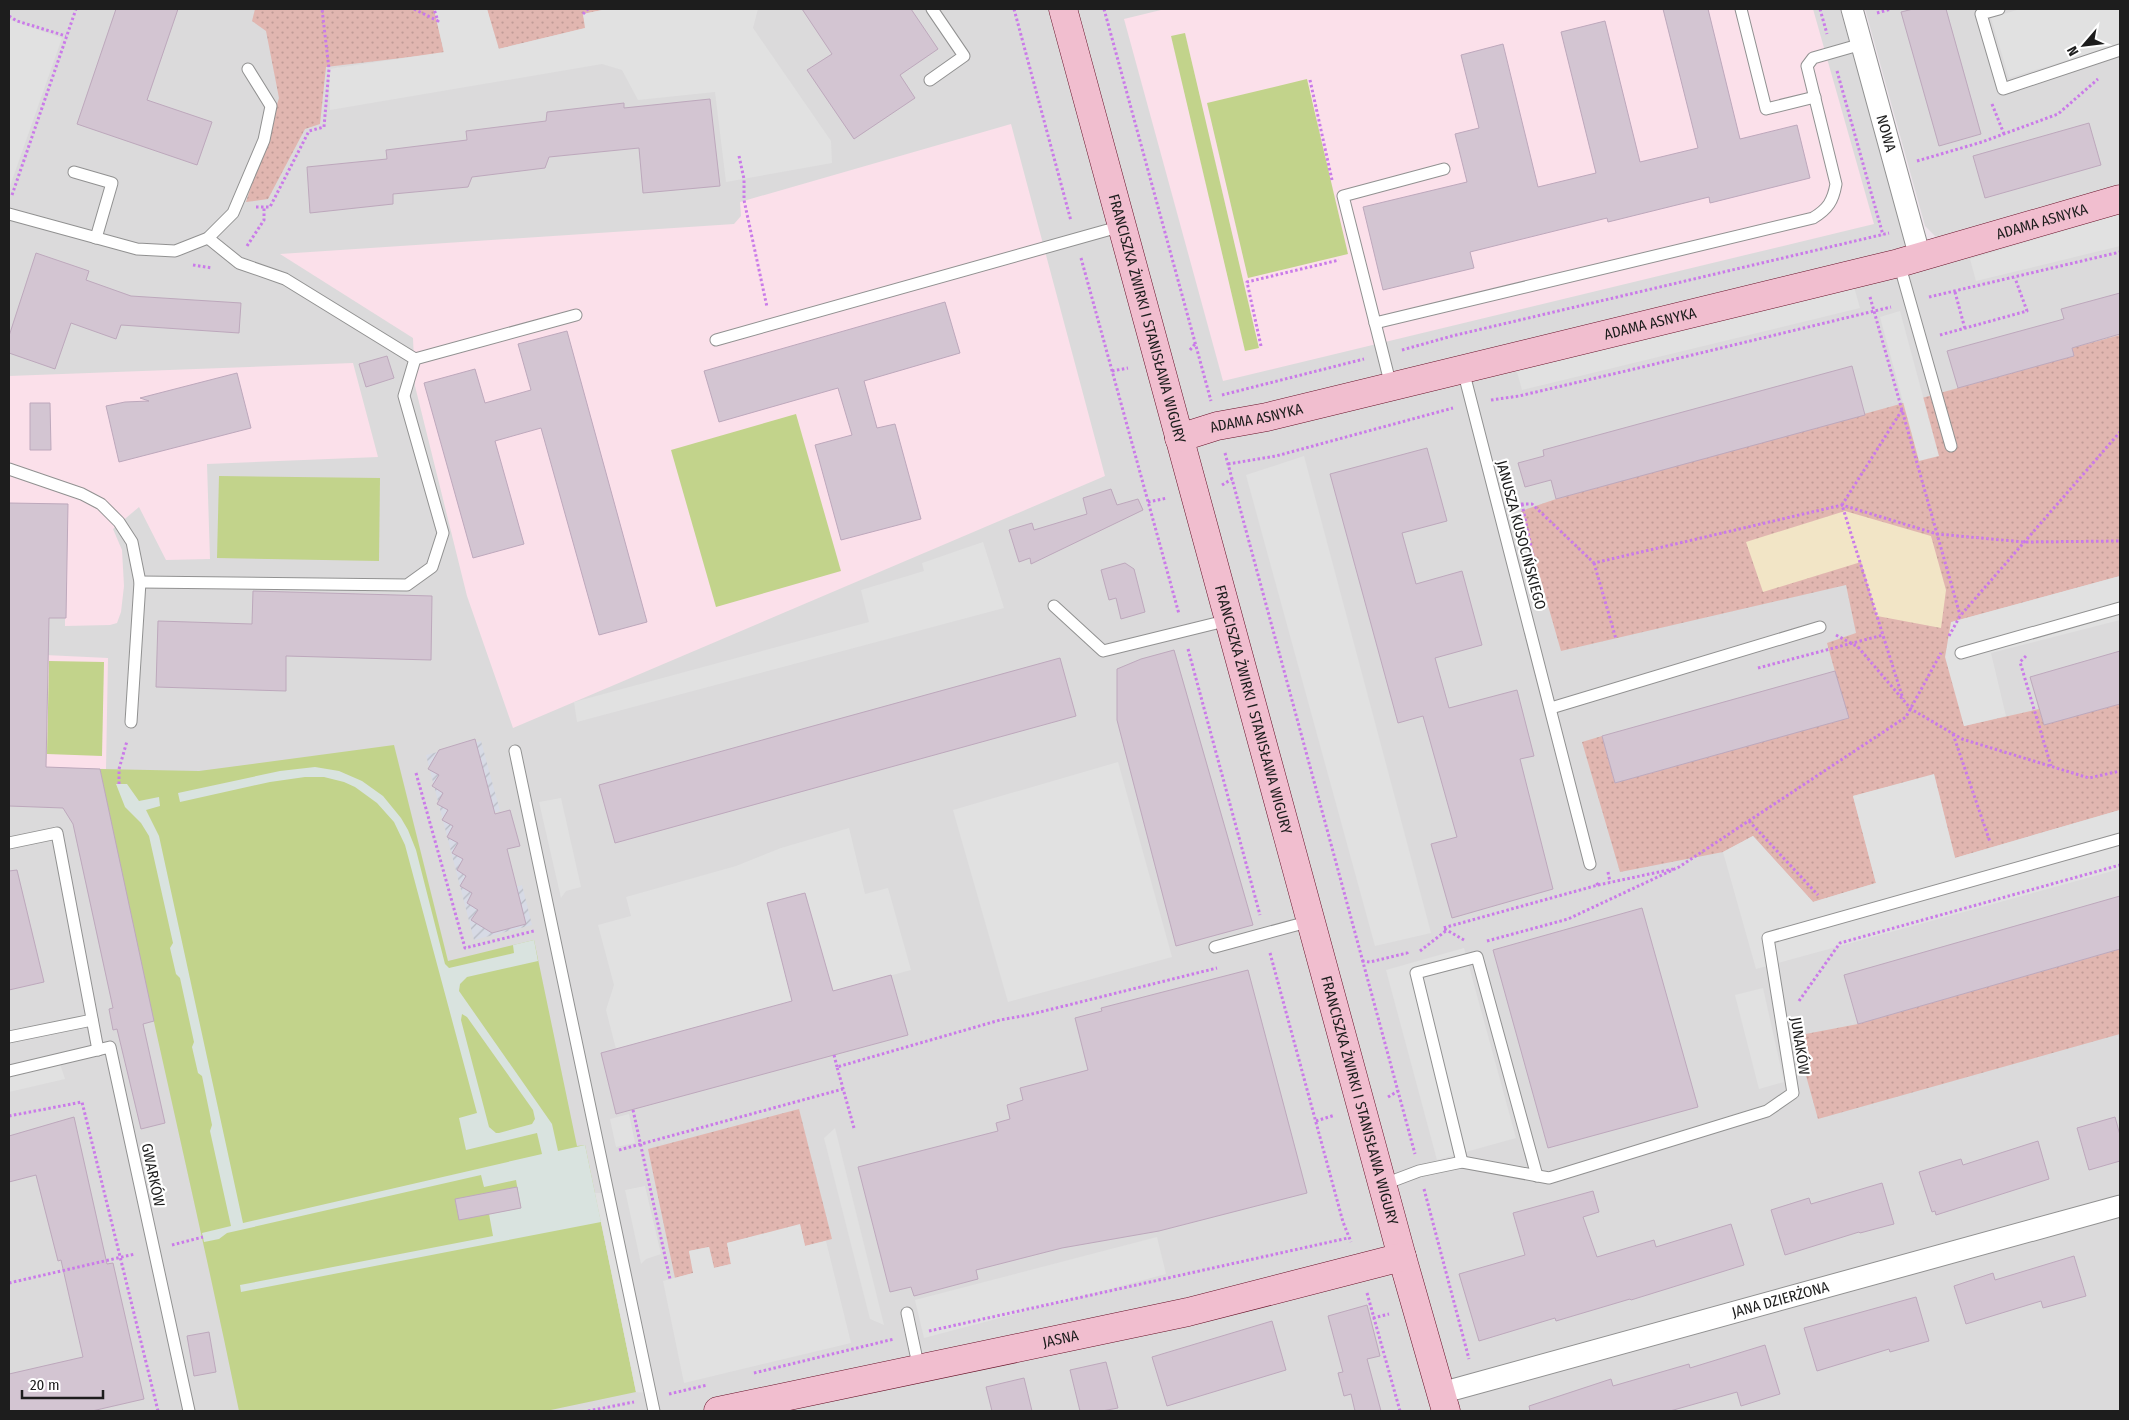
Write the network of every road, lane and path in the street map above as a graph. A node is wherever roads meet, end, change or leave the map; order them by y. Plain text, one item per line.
1 (76, 9) edge
2 (322, 9) edge
3 (414, 9) edge
4 (434, 9) edge
5 (588, 9) edge
6 (932, 9) edge
7 (1063, 9) edge
8 (1104, 9) edge
9 (1741, 9) edge
10 (1820, 9) edge
11 (1891, 9) edge
12 (1999, 9) edge
13 (1862, 12) edge
14 (583, 14) dead end
15 (9, 16) edge
16 (66, 36) junction
17 (1862, 44) junction
18 (2120, 50) edge
19 (1832, 52) junction
20 (248, 69) dead end
21 (2102, 75) dead end
22 (930, 80) dead end
23 (1815, 97) junction
24 (739, 156) dead end
25 (1914, 162) dead end
26 (1444, 169) dead end
27 (74, 172) dead end
28 (12, 196) dead end
29 (2120, 199) edge
30 (236, 207) junction
31 (264, 207) junction
32 (9, 214) edge
33 (1911, 224) junction
34 (1122, 226) junction
35 (1883, 235) junction
36 (96, 238) junction
37 (208, 238) junction
38 (2120, 252) edge
39 (243, 254) dead end
40 (1339, 260) dead end
41 (1910, 260) junction
42 (1862, 272) junction
43 (2015, 278) junction
44 (1955, 292) junction
45 (1909, 302) junction
46 (1874, 311) junction
47 (576, 315) dead end
48 (1375, 323) junction
49 (770, 325) junction
50 (1965, 328) junction
51 (716, 340) dead end
52 (1920, 341) junction
53 (1195, 344) junction
54 (1261, 346) dead end
55 (1190, 350) dead end
56 (1383, 354) junction
57 (415, 359) junction
58 (1128, 368) dead end
59 (1463, 370) junction
60 (1112, 371) dead end
61 (1391, 386) junction
62 (1210, 398) junction
63 (1472, 404) junction
64 (1902, 410) junction
65 (1217, 426) junction
66 (2120, 432) edge
67 (1179, 438) junction
68 (1951, 446) dead end
69 (1228, 464) junction
70 (9, 469) edge
71 (1232, 479) junction
72 (1222, 485) dead end
73 (1174, 496) dead end
74 (1148, 502) dead end
75 (1498, 504) junction
76 (1842, 505) junction
77 (1937, 534) junction
78 (2120, 541) edge
79 (2024, 542) junction
80 (1594, 563) junction
81 (140, 582) junction
82 (1054, 606) dead end
83 (2120, 608) edge
84 (1960, 616) junction
85 (1229, 620) junction
86 (1820, 627) joint
87 (1616, 639) dead end
88 (1946, 641) dead end
89 (1942, 650) dead end
90 (1961, 653) dead end
91 (2020, 662) dead end
92 (1904, 702) junction
93 (1551, 708) junction
94 (1911, 709) junction
95 (131, 722) joint
96 (1953, 734) junction
97 (515, 751) dead end
98 (2051, 766) junction
99 (2120, 771) edge
100 (416, 773) dead end
101 (119, 784) dead end
102 (1749, 821) junction
103 (2120, 839) edge
104 (1990, 842) dead end
105 (9, 843) edge
106 (1590, 864) joint
107 (2120, 865) edge
108 (1679, 867) junction
109 (1598, 885) junction
110 (1818, 895) dead end
111 (1311, 921) junction
112 (552, 927) junction
113 (1447, 930) junction
114 (1473, 945) junction
115 (1214, 947) dead end
116 (1271, 954) dead end
117 (1261, 956) dead end
118 (1477, 957) junction
119 (1410, 959) junction
120 (1362, 961) junction
121 (1224, 966) dead end
122 (1416, 973) junction
123 (92, 1020) junction
124 (1782, 1024) junction
125 (9, 1037) edge
126 (98, 1050) junction
127 (834, 1056) dead end
128 (837, 1067) junction
129 (9, 1070) edge
130 (843, 1089) junction
131 (1398, 1091) junction
132 (1385, 1099) dead end
133 (633, 1110) dead end
134 (1336, 1114) dead end
135 (9, 1116) edge
136 (1316, 1122) dead end
137 (854, 1128) dead end
138 (640, 1144) junction
139 (600, 1155) junction
140 (1462, 1162) junction
141 (1419, 1171) junction
142 (1537, 1176) junction
143 (1382, 1185) junction
144 (2120, 1206) edge
145 (203, 1237) dead end
146 (1348, 1238) dead end
147 (154, 1250) junction
148 (1402, 1257) junction
149 (120, 1258) junction
150 (670, 1279) dead end
151 (9, 1283) edge
152 (1366, 1289) dead end
153 (1452, 1292) junction
154 (1446, 1296) dead end
155 (907, 1313) dead end
156 (1389, 1314) dead end
157 (1373, 1318) junction
158 (911, 1334) junction
159 (919, 1368) junction
160 (748, 1374) dead end
161 (1476, 1382) junction
162 (709, 1384) dead end
163 (651, 1398) junction
164 (1443, 1402) edge
165 (158, 1411) edge
166 (189, 1411) edge
167 (588, 1411) edge
168 (654, 1411) edge
169 (718, 1411) edge
170 (1400, 1411) edge

1 - 16 path
2 - 31 path
3 - 4 path
5 - 14 path
6 - 22 lane
7 - 34 street, FRANCISZKA ŻWIRKI I STANISŁAWA WIGURY
8 - 53 path
9 - 23 lane
10 - 19 path
11 - 13 path
12 - 18 lane
13 - 17 street, NOWA
15 - 16 path
16 - 28 path
17 - 19 lane
17 - 33 street, NOWA
19 - 23 lane
19 - 35 path
20 - 30 lane
21 - 25 path
23 - 48 lane
24 - 49 path
26 - 48 lane
27 - 36 lane
29 - 41 street, ADAMA ASNYKA
30 - 31 path
30 - 37 lane
31 - 39 path
32 - 36 lane
33 - 35 path
33 - 41 street, NOWA
34 - 49 lane
34 - 67 street, FRANCISZKA ŻWIRKI I STANISŁAWA WIGURY
35 - 56 path
36 - 37 lane
37 - 57 lane
38 - 43 path
40 - 54 path
41 - 42 street, ADAMA ASNYKA
41 - 45 lane
42 - 46 path
42 - 59 street, ADAMA ASNYKA
43 - 44 path
43 - 50 path
44 - 45 path
44 - 50 path
45 - 46 path
45 - 52 lane
46 - 63 path
46 - 64 path
47 - 57 lane
48 - 56 lane
49 - 51 lane
50 - 52 path
52 - 68 lane
53 - 55 path
53 - 62 path
56 - 61 lane
56 - 62 path
57 - 81 lane
58 - 60 path
59 - 61 street, ADAMA ASNYKA
59 - 63 lane, JANUSZA KUSOCIŃSKIEGO
61 - 65 street, ADAMA ASNYKA
62 - 65 path
63 - 69 path
63 - 75 lane, JANUSZA KUSOCIŃSKIEGO
64 - 76 path
64 - 77 path
65 - 67 street, ADAMA ASNYKA
65 - 69 path
66 - 79 path
67 - 85 street, FRANCISZKA ŻWIRKI I STANISŁAWA WIGURY
69 - 71 path
70 - 81 lane
71 - 72 path
71 - 120 path
73 - 74 path
75 - 80 path
75 - 93 lane, JANUSZA KUSOCIŃSKIEGO
76 - 77 path
76 - 80 path
76 - 92 path
77 - 79 path
77 - 84 path
78 - 79 path
79 - 84 path
80 - 87 path
81 - 95 lane
82 - 85 lane
83 - 90 lane
84 - 88 path
85 - 111 street, FRANCISZKA ŻWIRKI I STANISŁAWA WIGURY
86 - 92 path
86 - 93 lane
89 - 94 path
91 - 98 path
92 - 94 path
93 - 106 lane, JANUSZA KUSOCIŃSKIEGO
94 - 96 path
94 - 102 path
95 - 101 path
96 - 98 path
96 - 104 path
97 - 112 lane
98 - 99 path
100 - 112 path
102 - 108 path
102 - 110 path
103 - 124 lane, JUNAKÓW
105 - 123 lane
106 - 109 path
107 - 124 path
108 - 109 path
108 - 114 path
109 - 113 path
111 - 115 lane
111 - 143 street, FRANCISZKA ŻWIRKI I STANISŁAWA WIGURY
112 - 139 lane
113 - 114 path
113 - 119 path
114 - 118 path
116 - 117 path
118 - 122 lane
118 - 142 lane
119 - 120 path
119 - 122 path
120 - 131 path
121 - 128 path
122 - 140 lane
123 - 125 lane
123 - 126 lane
124 - 142 lane, JUNAKÓW
126 - 129 lane
126 - 147 lane, GWARKÓW
127 - 128 path
128 - 130 path
130 - 137 path
130 - 138 path
131 - 132 path
131 - 141 path
133 - 138 path
134 - 136 path
135 - 149 path
138 - 139 path
138 - 150 path
139 - 163 lane
140 - 141 lane, JUNAKÓW
140 - 142 lane, JUNAKÓW
141 - 143 lane, JUNAKÓW
141 - 153 path
143 - 148 street, FRANCISZKA ŻWIRKI I STANISŁAWA WIGURY
144 - 161 street, JANA DZIERŻONA
145 - 147 path
146 - 158 path
147 - 149 path
147 - 166 lane, GWARKÓW
148 - 159 street, JASNA
148 - 164 street, FRANCISZKA ŻWIRKI I STANISŁAWA WIGURY
149 - 151 path
149 - 165 path
152 - 157 path
153 - 154 path
153 - 161 path
155 - 158 lane
156 - 157 path
157 - 170 path
158 - 159 lane
158 - 160 path
159 - 169 street, JASNA
161 - 164 street, JANA DZIERŻONA
162 - 163 path
163 - 167 path
163 - 168 lane

